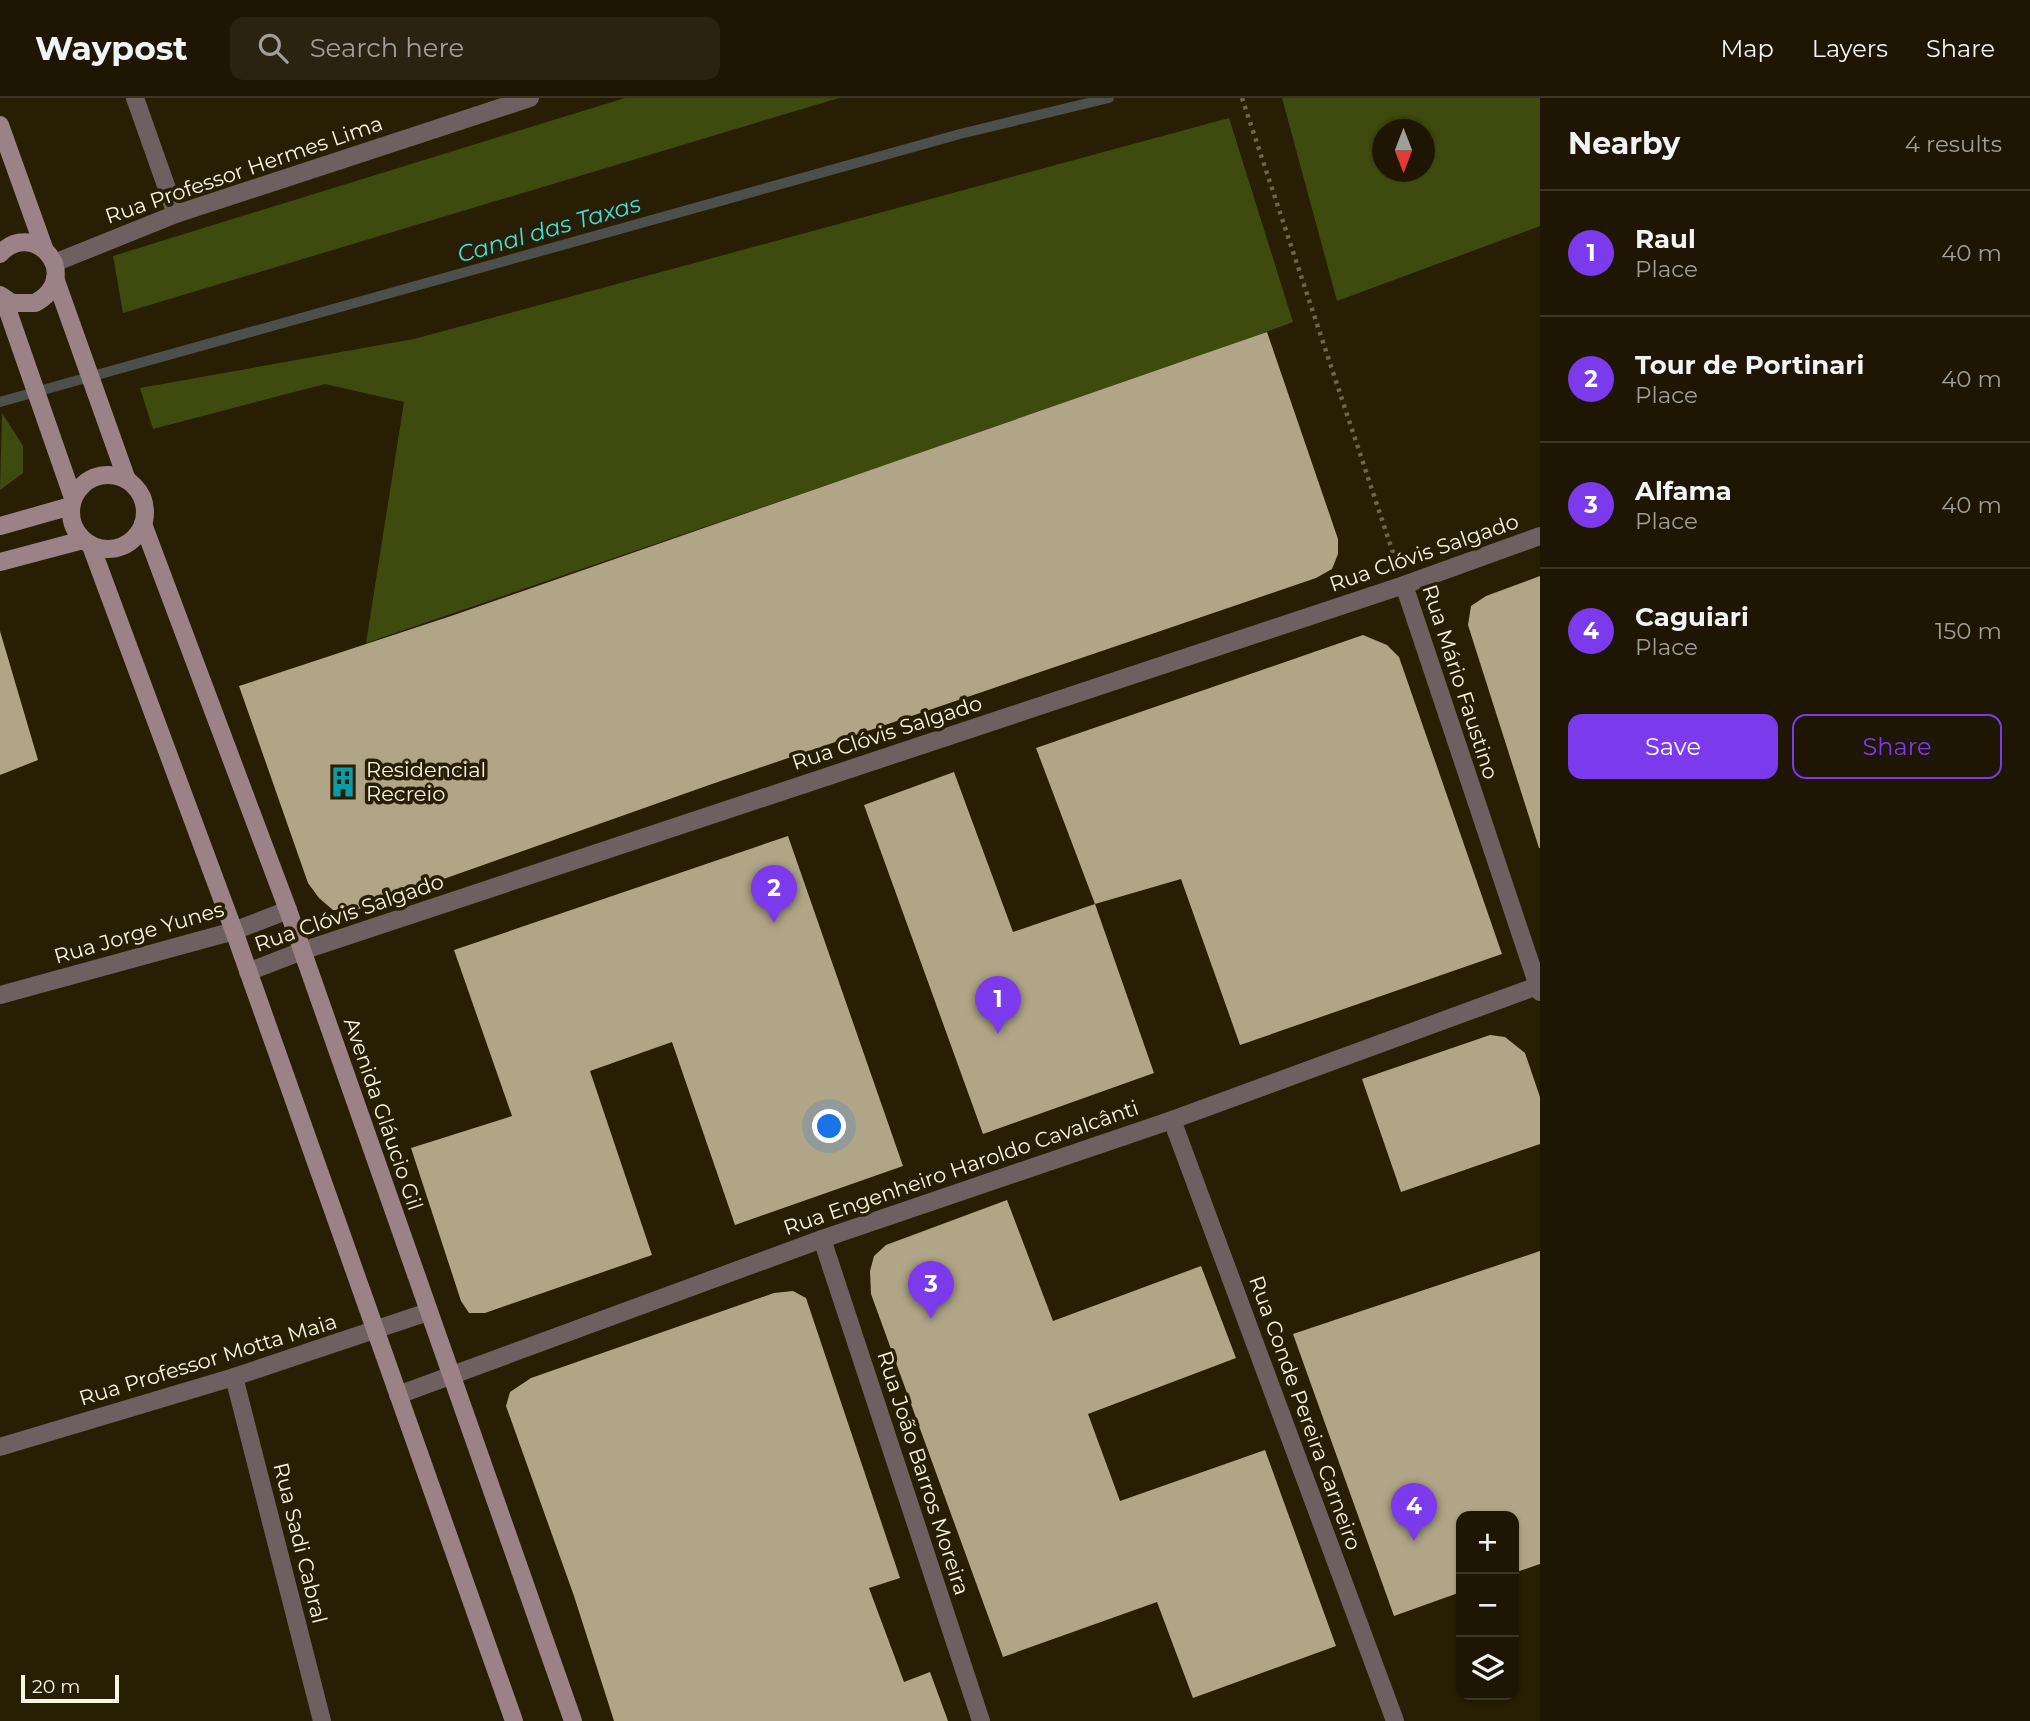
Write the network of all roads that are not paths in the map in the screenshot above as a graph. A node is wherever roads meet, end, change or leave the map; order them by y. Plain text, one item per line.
1 (135, 98) edge
2 (530, 98) edge
3 (0, 125) edge
4 (176, 214) junction
5 (0, 254) edge
6 (51, 263) junction
7 (1, 296) edge
8 (127, 480) junction
9 (72, 502) junction
10 (144, 524) junction
11 (0, 526) edge
12 (1540, 536) edge
13 (87, 543) junction
14 (0, 562) edge
15 (1404, 585) junction
16 (288, 911) junction
17 (233, 930) junction
18 (302, 951) junction
19 (248, 972) junction
20 (1539, 988) edge
21 (0, 995) edge
22 (1172, 1120) junction
23 (822, 1239) junction
24 (428, 1312) junction
25 (375, 1332) junction
26 (450, 1376) junction
27 (234, 1377) junction
28 (397, 1395) junction
29 (0, 1447) edge
30 (322, 1721) edge
31 (514, 1721) edge
32 (573, 1721) edge
33 (981, 1721) edge
34 (1395, 1721) edge

1 - 4 street
2 - 4 street, Rua Professor Hermes Lima
3 - 6 street
4 - 6 street, Rua Professor Hermes Lima
5 - 6 street
6 - 7 street
6 - 8 street
7 - 9 street
8 - 9 street
8 - 10 street
9 - 11 street
9 - 13 street
10 - 13 street
10 - 16 street, Avenida Gláucio Gil
12 - 15 street, Rua Clóvis Salgado
13 - 14 street
13 - 17 street
15 - 18 street, Rua Clóvis Salgado
15 - 20 street, Rua Mário Faustino
16 - 17 street, Rua Jorge Yunes
16 - 18 street, Avenida Gláucio Gil
17 - 19 street
17 - 21 street, Rua Jorge Yunes
18 - 19 street, Rua Clóvis Salgado
18 - 24 street, Avenida Gláucio Gil
19 - 25 street
20 - 22 street, Rua Engenheiro Haroldo Cavalcânti
22 - 23 street, Rua Engenheiro Haroldo Cavalcânti
22 - 34 street, Rua Conde Pereira Carneiro
23 - 26 street, Rua Engenheiro Haroldo Cavalcânti
23 - 33 street, Rua João Barros Moreira
24 - 25 street, Rua Professor Motta Maia
24 - 26 street, Avenida Gláucio Gil
25 - 27 street, Rua Professor Motta Maia
25 - 28 street
26 - 28 street, Rua Engenheiro Haroldo Cavalcânti
26 - 32 street, Avenida Gláucio Gil
27 - 29 street, Rua Professor Motta Maia
27 - 30 street, Rua Sadi Cabral
28 - 31 street

